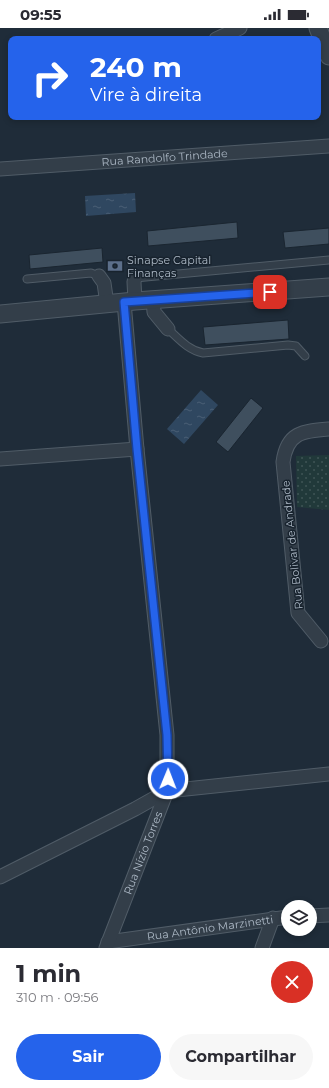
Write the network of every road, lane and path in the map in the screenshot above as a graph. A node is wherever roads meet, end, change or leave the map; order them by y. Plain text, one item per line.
1 (240, 28) edge
2 (318, 28) edge
3 (223, 36) edge
4 (329, 56) edge
5 (329, 146) edge
6 (0, 168) edge
7 (329, 260) edge
8 (99, 276) joint
9 (136, 278) joint
10 (27, 279) dead end
11 (329, 287) edge
12 (153, 300) junction
13 (130, 302) junction
14 (107, 304) junction
15 (0, 314) edge
16 (168, 329) joint
17 (305, 356) dead end
18 (329, 429) edge
19 (137, 449) junction
20 (0, 459) edge
21 (326, 640) edge
22 (329, 774) edge
23 (167, 791) junction
24 (0, 877) edge
25 (329, 914) edge
26 (317, 915) edge
27 (281, 917) edge
28 (273, 918) junction
29 (107, 945) edge
30 (262, 948) edge

1 - 3 street
2 - 4 street
5 - 6 street, Rua Randolfo Trindade
7 - 9 lane
8 - 10 lane
8 - 14 street
9 - 13 street, Rua Nízio Torres
11 - 12 street
12 - 13 street
12 - 16 street
13 - 14 street
13 - 19 street, Rua Nízio Torres
14 - 15 street
16 - 17 lane
18 - 21 street, Rua Bolivar de Andrade
19 - 20 street
19 - 23 street, Rua Nízio Torres
22 - 23 street
23 - 24 street
23 - 29 street, Rua Nízio Torres
25 - 26 street
27 - 28 street, Rua Antônio Marzinetti
28 - 29 street, Rua Antônio Marzinetti
28 - 30 street

